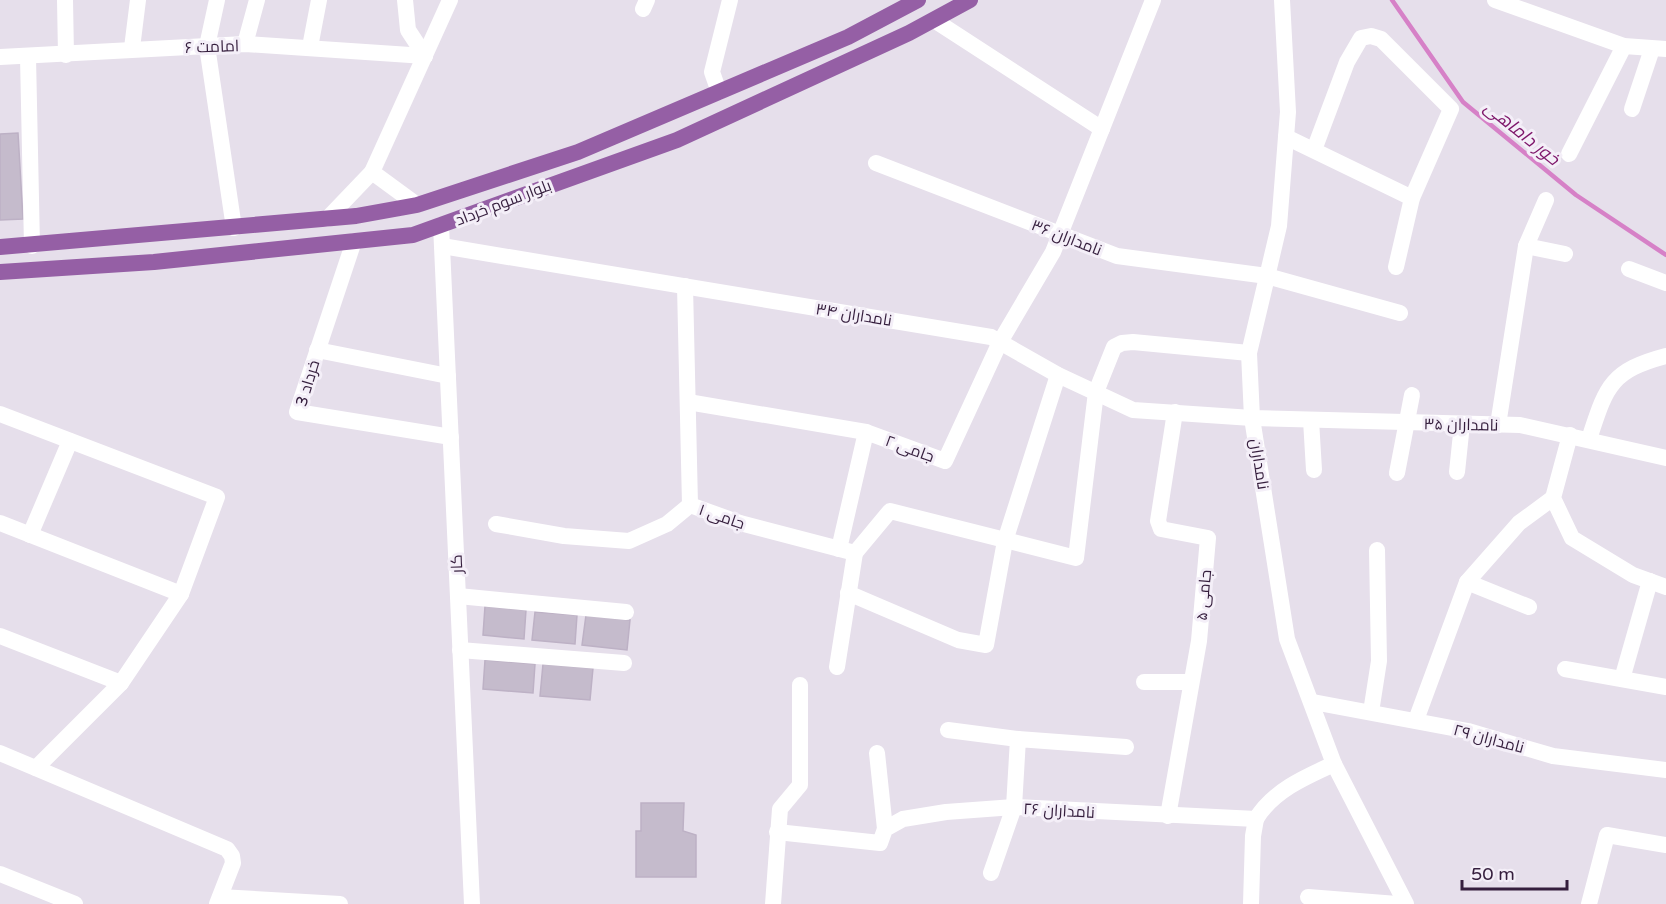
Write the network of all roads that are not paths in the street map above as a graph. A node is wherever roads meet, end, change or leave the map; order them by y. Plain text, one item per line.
1 (65, 0) edge
2 (138, 0) edge
3 (217, 0) edge
4 (257, 0) edge
5 (319, 0) edge
6 (405, 0) edge
7 (450, 0) edge
8 (730, 0) edge
9 (918, 0) edge
10 (970, 0) edge
11 (1153, 0) edge
12 (1282, 0) edge
13 (1495, 0) edge
14 (934, 20) junction
15 (245, 44) junction
16 (207, 46) junction
17 (1624, 46) junction
18 (310, 47) junction
19 (132, 48) junction
20 (1659, 49) edge
21 (66, 55) junction
22 (425, 56) junction
23 (0, 57) edge
24 (28, 57) junction
25 (719, 92) junction
26 (1632, 109) dead end
27 (1102, 129) junction
28 (1286, 137) junction
29 (1314, 150) junction
30 (1569, 154) dead end
31 (876, 164) dead end
32 (372, 172) junction
33 (1412, 198) junction
34 (1546, 200) dead end
35 (417, 206) junction
36 (327, 219) junction
37 (441, 225) junction
38 (234, 228) junction
39 (1061, 233) junction
40 (354, 241) junction
41 (32, 246) junction
42 (442, 246) junction
43 (1526, 246) junction
44 (0, 247) edge
45 (1565, 254) dead end
46 (1396, 267) dead end
47 (1629, 269) dead end
48 (0, 272) edge
49 (1267, 276) junction
50 (1666, 283) edge
51 (685, 286) junction
52 (1400, 313) dead end
53 (1000, 342) junction
54 (317, 350) junction
55 (1249, 353) junction
56 (1666, 356) edge
57 (1058, 375) junction
58 (448, 376) junction
59 (1096, 392) junction
60 (1413, 394) dead end
61 (688, 402) junction
62 (1175, 412) junction
63 (0, 414) edge
64 (1252, 418) junction
65 (1311, 420) junction
66 (1406, 422) junction
67 (1462, 424) junction
68 (1498, 424) junction
69 (866, 432) junction
70 (1570, 435) junction
71 (451, 436) junction
72 (1589, 439) junction
73 (70, 441) junction
74 (1666, 458) edge
75 (1314, 470) dead end
76 (1457, 472) dead end
77 (1396, 473) dead end
78 (1553, 498) junction
79 (690, 505) junction
80 (0, 523) edge
81 (496, 524) dead end
82 (30, 535) junction
83 (1005, 541) junction
84 (1377, 549) dead end
85 (847, 551) junction
86 (1467, 582) junction
87 (1658, 584) edge
88 (848, 593) junction
89 (181, 594) junction
90 (458, 596) junction
91 (1528, 607) dead end
92 (626, 612) dead end
93 (0, 636) edge
94 (460, 650) junction
95 (624, 663) dead end
96 (837, 667) dead end
97 (1565, 669) dead end
98 (1622, 680) junction
99 (1144, 682) dead end
100 (1191, 682) junction
101 (121, 683) junction
102 (800, 685) dead end
103 (1666, 687) edge
104 (1313, 702) junction
105 (1371, 712) junction
106 (1416, 720) junction
107 (948, 730) dead end
108 (1018, 739) junction
109 (1126, 747) dead end
110 (0, 753) edge
111 (877, 753) dead end
112 (1334, 764) junction
113 (36, 768) junction
114 (1666, 770) edge
115 (1014, 807) junction
116 (1168, 816) junction
117 (1256, 819) junction
118 (885, 829) junction
119 (777, 832) junction
120 (1666, 845) edge
121 (991, 873) dead end
122 (2, 879) edge
123 (1308, 897) dead end
124 (218, 900) edge
125 (75, 904) edge
126 (340, 904) edge
127 (472, 904) edge
128 (773, 904) edge
129 (1251, 904) edge
130 (1397, 904) edge
131 (1406, 904) edge
132 (1589, 904) edge

1 - 21 street
2 - 19 street
3 - 16 street
4 - 15 street
5 - 18 street
6 - 22 street
7 - 22 street
8 - 25 street
9 - 25 main road, بلوار سوم خرداد
10 - 14 main road, بلوار سوم خرداد
11 - 27 street
12 - 28 street, نامداران
13 - 17 street
14 - 27 street
14 - 37 main road, بلوار سوم خرداد
15 - 16 street, امامت ۶
15 - 18 street, امامت ۶
16 - 19 street, امامت ۶
16 - 38 street
17 - 20 street
17 - 30 street
18 - 22 street, امامت ۶
19 - 21 street, امامت ۶
20 - 26 street
21 - 24 street, امامت ۶
22 - 32 street
23 - 24 street, امامت ۶
24 - 41 street
25 - 35 main road, بلوار سوم خرداد
27 - 39 street
28 - 29 street
28 - 49 street, نامداران
29 - 33 street
29 - 33 street
31 - 39 street, نامداران ۳۶
32 - 35 street
32 - 36 street
33 - 46 street
34 - 43 street
35 - 36 main road, بلوار سوم خرداد
36 - 38 main road, بلوار سوم خرداد
37 - 40 main road, بلوار سوم خرداد
37 - 42 street, کار
38 - 41 main road, بلوار سوم خرداد
39 - 49 street, نامداران ۳۶
39 - 53 street
40 - 48 main road, بلوار سوم خرداد
40 - 54 street, خرداد 3
41 - 44 main road, بلوار سوم خرداد
42 - 51 street, نامداران ۳۴
42 - 58 street, کار
43 - 45 street
43 - 68 street
47 - 50 street
49 - 52 street, نامداران ۳۶
49 - 55 street, نامداران
51 - 53 street, نامداران ۳۴
51 - 61 street, جامی ۱
53 - 57 street, نامداران ۳۴
53 - 69 street, جامی ۲
54 - 58 street
54 - 71 street, خرداد 3
55 - 59 street
55 - 64 street, نامداران
56 - 72 street
57 - 59 street, نامداران ۳۴
57 - 83 street
58 - 71 street, کار
59 - 62 street, نامداران ۳۴
59 - 83 street
60 - 66 street
61 - 69 street
61 - 79 street, جامی ۱
62 - 64 street, نامداران ۳۴
62 - 100 street, جامی ۵
63 - 73 street
64 - 65 street, نامداران ۳۵
64 - 104 street, نامداران
65 - 66 street, نامداران ۳۵
65 - 75 street
66 - 67 street, نامداران ۳۵
66 - 77 street
67 - 68 street, نامداران ۳۵
67 - 76 street
68 - 70 street, نامداران ۳۵
69 - 85 street, جامی ۲
70 - 72 street, نامداران ۳۵
70 - 78 street
71 - 90 street, کار
72 - 74 street, نامداران ۳۵
73 - 82 street
73 - 89 street
78 - 86 street
78 - 87 street
79 - 81 street
79 - 85 street, جامی ۱
80 - 82 street
82 - 89 street
83 - 85 street
83 - 88 street
84 - 105 street
85 - 88 street
86 - 91 street
86 - 106 street
87 - 98 street
88 - 96 street
89 - 101 street
90 - 92 street
90 - 94 street, کار
93 - 101 street
94 - 95 street
94 - 127 street, کار
97 - 98 street
98 - 103 street
99 - 100 street
100 - 116 street, جامی ۵
101 - 113 street
102 - 119 street
104 - 105 street, نامداران ۲۹
104 - 112 street, نامداران
105 - 106 street, نامداران ۲۹
106 - 114 street, نامداران ۲۹
107 - 108 street
108 - 109 street
108 - 115 street
110 - 113 street
111 - 118 street
112 - 117 street
112 - 131 street, نامداران
113 - 124 street
115 - 116 street, نامداران ۲۶
115 - 118 street, نامداران ۲۶
115 - 121 street
116 - 117 street, نامداران ۲۶
117 - 129 street
118 - 119 street, نامداران ۲۶
119 - 128 street
120 - 132 street
122 - 125 street
123 - 130 street
124 - 126 street

